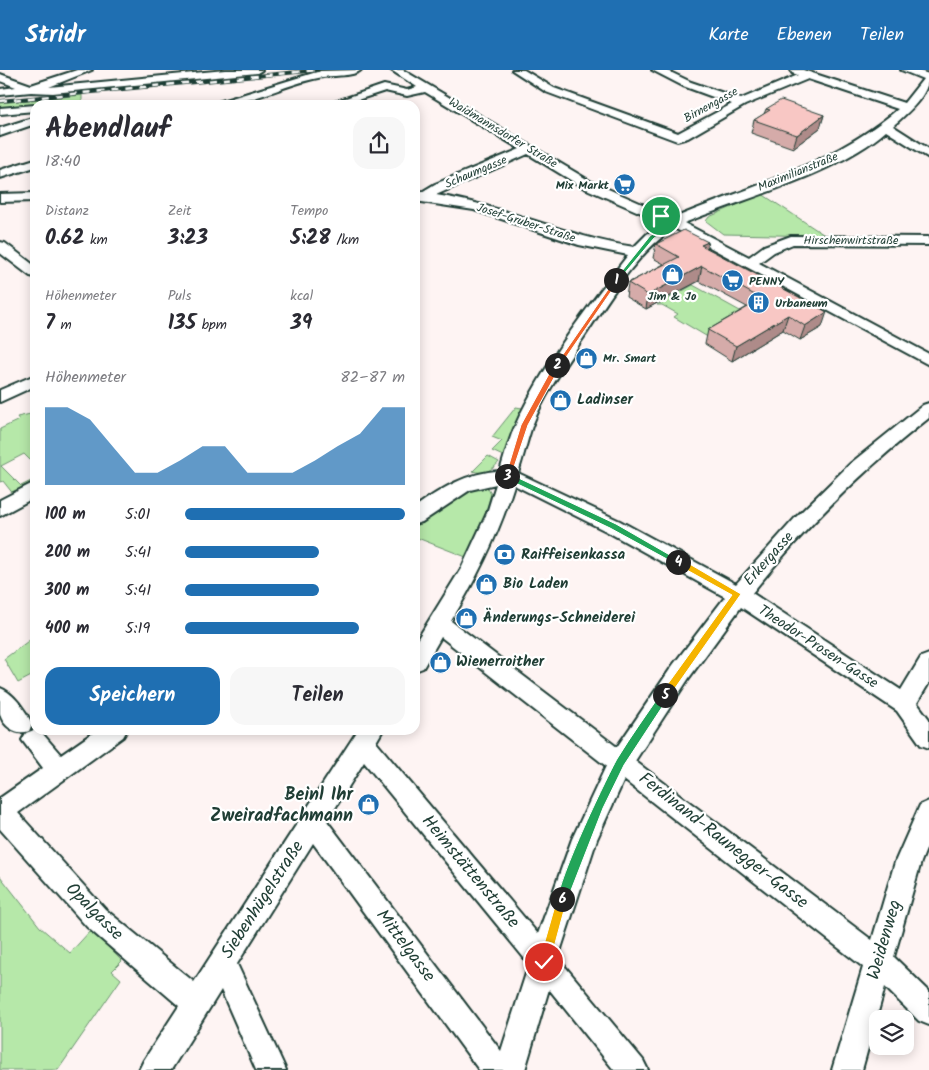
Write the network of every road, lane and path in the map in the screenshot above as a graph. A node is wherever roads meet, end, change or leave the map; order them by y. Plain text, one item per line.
1 (87, 70) edge
2 (257, 70) edge
3 (356, 70) edge
4 (396, 70) edge
5 (517, 70) edge
6 (657, 70) edge
7 (792, 70) edge
8 (906, 70) edge
9 (352, 71) edge
10 (808, 75) junction
11 (0, 76) edge
12 (929, 78) edge
13 (427, 88) junction
14 (31, 89) junction
15 (0, 92) edge
16 (235, 100) edge
17 (347, 100) edge
18 (741, 103) junction
19 (907, 108) junction
20 (30, 109) edge
21 (0, 112) edge
22 (30, 122) edge
23 (887, 127) junction
24 (0, 132) edge
25 (531, 149) junction
26 (929, 154) edge
27 (30, 165) edge
28 (0, 174) edge
29 (30, 197) edge
30 (0, 198) edge
31 (420, 198) edge
32 (420, 199) edge
33 (673, 223) junction
34 (928, 241) edge
35 (0, 246) edge
36 (637, 252) junction
37 (750, 263) junction
38 (30, 269) edge
39 (929, 360) edge
40 (30, 382) edge
41 (0, 396) edge
42 (929, 409) edge
43 (507, 477) junction
44 (30, 492) edge
45 (0, 509) edge
46 (420, 513) edge
47 (737, 594) junction
48 (439, 624) junction
49 (420, 654) edge
50 (929, 663) edge
51 (0, 698) edge
52 (905, 704) junction
53 (30, 734) edge
54 (30, 735) edge
55 (108, 735) edge
56 (367, 736) edge
57 (929, 738) edge
58 (621, 762) junction
59 (59, 770) junction
60 (0, 812) edge
61 (929, 813) edge
62 (313, 822) junction
63 (544, 962) junction
64 (879, 962) junction
65 (223, 963) junction
66 (196, 1004) junction
67 (929, 1011) edge
68 (154, 1070) edge
69 (271, 1070) edge
70 (497, 1070) edge
71 (510, 1070) edge
72 (633, 1070) edge
73 (847, 1070) edge

1 - 14 street
2 - 14 street
3 - 9 street
4 - 13 street, Waidmannsdorfer Straße
5 - 18 street, Birnengasse
6 - 18 street
7 - 10 street
8 - 12 street
9 - 16 street
10 - 18 street, Birnengasse
10 - 19 street
11 - 14 street
12 - 19 street, Maximilianstraße
13 - 17 street
13 - 25 street, Waidmannsdorfer Straße
14 - 15 street
19 - 23 street, Maximilianstraße
20 - 21 street
22 - 24 street
23 - 26 street
23 - 33 street, Maximilianstraße
25 - 31 street, Schaumgasse
25 - 33 street, Waidmannsdorfer Straße
27 - 28 street
29 - 30 street
32 - 36 street, Josef-Gruber-Straße
33 - 36 street
33 - 37 street, Waidmannsdorfer Straße
34 - 37 street, Hirschenwirtstraße
35 - 38 street
36 - 43 street
37 - 39 street, Waidmannsdorfer Straße
40 - 41 street
42 - 47 street, Erkergasse
43 - 46 street
43 - 47 street, Theodor-Prosen-Gasse
43 - 48 street
44 - 45 street
47 - 52 street, Theodor-Prosen-Gasse
47 - 58 street, Erkergasse
48 - 49 street
48 - 58 street, Ferdinand-Raunegger-Gasse
50 - 52 street
51 - 53 street
52 - 57 street, Theodor-Prosen-Gasse
54 - 59 street
55 - 59 street
56 - 62 street, Siebenhügelstraße
56 - 63 street, Heimstättenstraße
58 - 63 street, Erkergasse
58 - 64 street, Ferdinand-Raunegger-Gasse
59 - 60 street
60 - 66 street, Opalgasse
61 - 64 street, Weidenweg
62 - 65 street, Siebenhügelstraße
62 - 70 street, Mittelgasse
63 - 71 street, Erkergasse
63 - 72 street, Heimstättenstraße
64 - 67 street, Ferdinand-Raunegger-Gasse
64 - 73 street, Weidenweg
65 - 66 street, Siebenhügelstraße
65 - 69 street
66 - 68 street, Siebenhügelstraße

